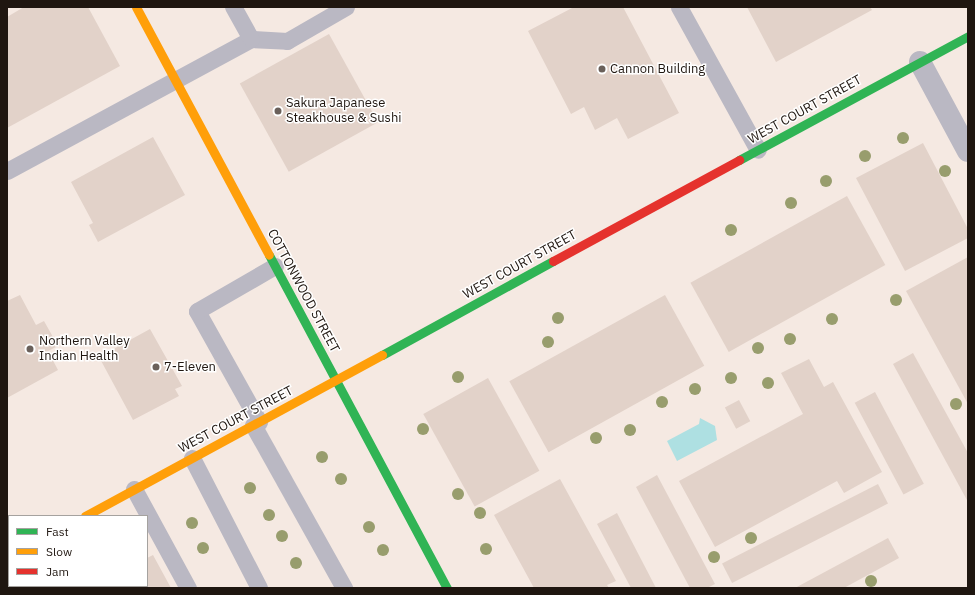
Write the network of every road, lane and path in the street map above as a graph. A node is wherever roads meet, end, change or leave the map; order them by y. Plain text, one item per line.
1 (136, 7) edge
2 (233, 7) edge
3 (346, 7) edge
4 (679, 7) edge
5 (968, 36) edge
6 (251, 40) junction
7 (920, 62) junction
8 (176, 82) junction
9 (758, 150) junction
10 (968, 151) edge
11 (7, 171) edge
12 (275, 266) junction
13 (335, 380) junction
14 (256, 424) junction
15 (192, 458) junction
16 (134, 489) junction
17 (87, 515) edge
18 (188, 588) edge
19 (259, 588) edge
20 (344, 588) edge
21 (447, 588) edge

1 - 8 street, COTTONWOOD STREET
2 - 6 lane
3 - 6 lane
4 - 9 lane
5 - 7 street, WEST COURT STREET
6 - 8 lane
7 - 9 street, WEST COURT STREET
7 - 10 street
8 - 11 lane
8 - 12 street, COTTONWOOD STREET
9 - 13 street, WEST COURT STREET
12 - 13 street, COTTONWOOD STREET
12 - 14 lane
13 - 14 street, WEST COURT STREET
13 - 21 street, COTTONWOOD STREET
14 - 15 street, WEST COURT STREET
14 - 20 lane
15 - 16 street, WEST COURT STREET
15 - 19 lane
16 - 17 street, WEST COURT STREET
16 - 18 lane

